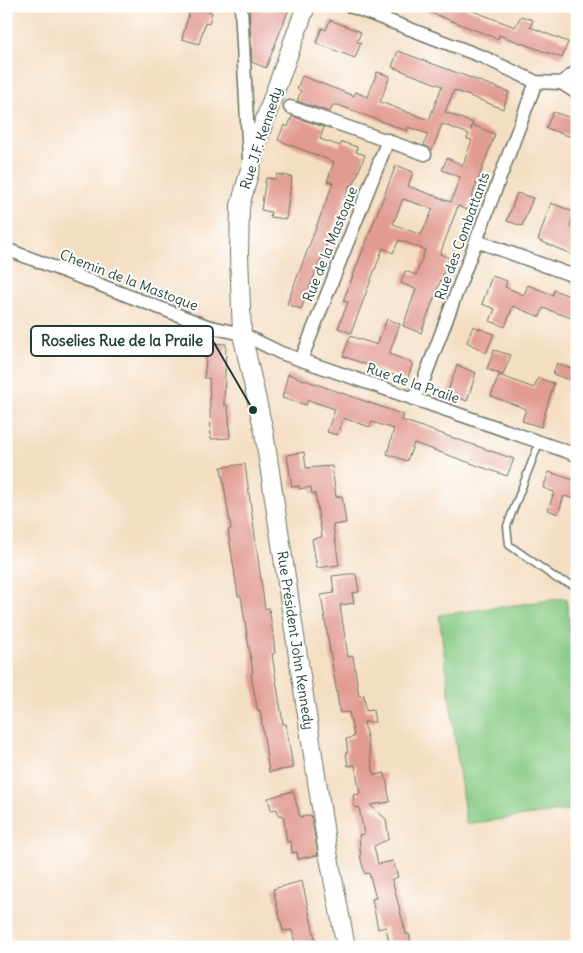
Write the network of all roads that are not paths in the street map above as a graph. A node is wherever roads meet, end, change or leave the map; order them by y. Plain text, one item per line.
1 (241, 6) edge
2 (306, 6) edge
3 (350, 6) edge
4 (577, 71) edge
5 (536, 82) junction
6 (562, 83) junction
7 (577, 93) edge
8 (290, 107) dead end
9 (388, 140) junction
10 (425, 154) dead end
11 (250, 164) junction
12 (477, 241) junction
13 (6, 249) edge
14 (577, 277) edge
15 (242, 334) junction
16 (301, 360) junction
17 (413, 398) junction
18 (539, 443) junction
19 (577, 455) edge
20 (577, 586) edge
21 (346, 947) edge

1 - 11 street
2 - 11 street, Rue J.F. Kennedy
3 - 5 street
4 - 6 street
5 - 6 street
5 - 12 street, Rue des Combattants
6 - 7 street
8 - 9 street
9 - 10 street
9 - 16 street, Rue de la Mastoque
11 - 15 street, Rue J.F. Kennedy
12 - 14 street
12 - 17 street, Rue des Combattants
13 - 15 street, Chemin de la Mastoque
15 - 16 street, Rue de la Praile
15 - 21 street, Rue Président John Kennedy
16 - 17 street, Rue de la Praile
17 - 18 street, Rue de la Praile
18 - 19 street, Rue de la Praile
18 - 20 lane

